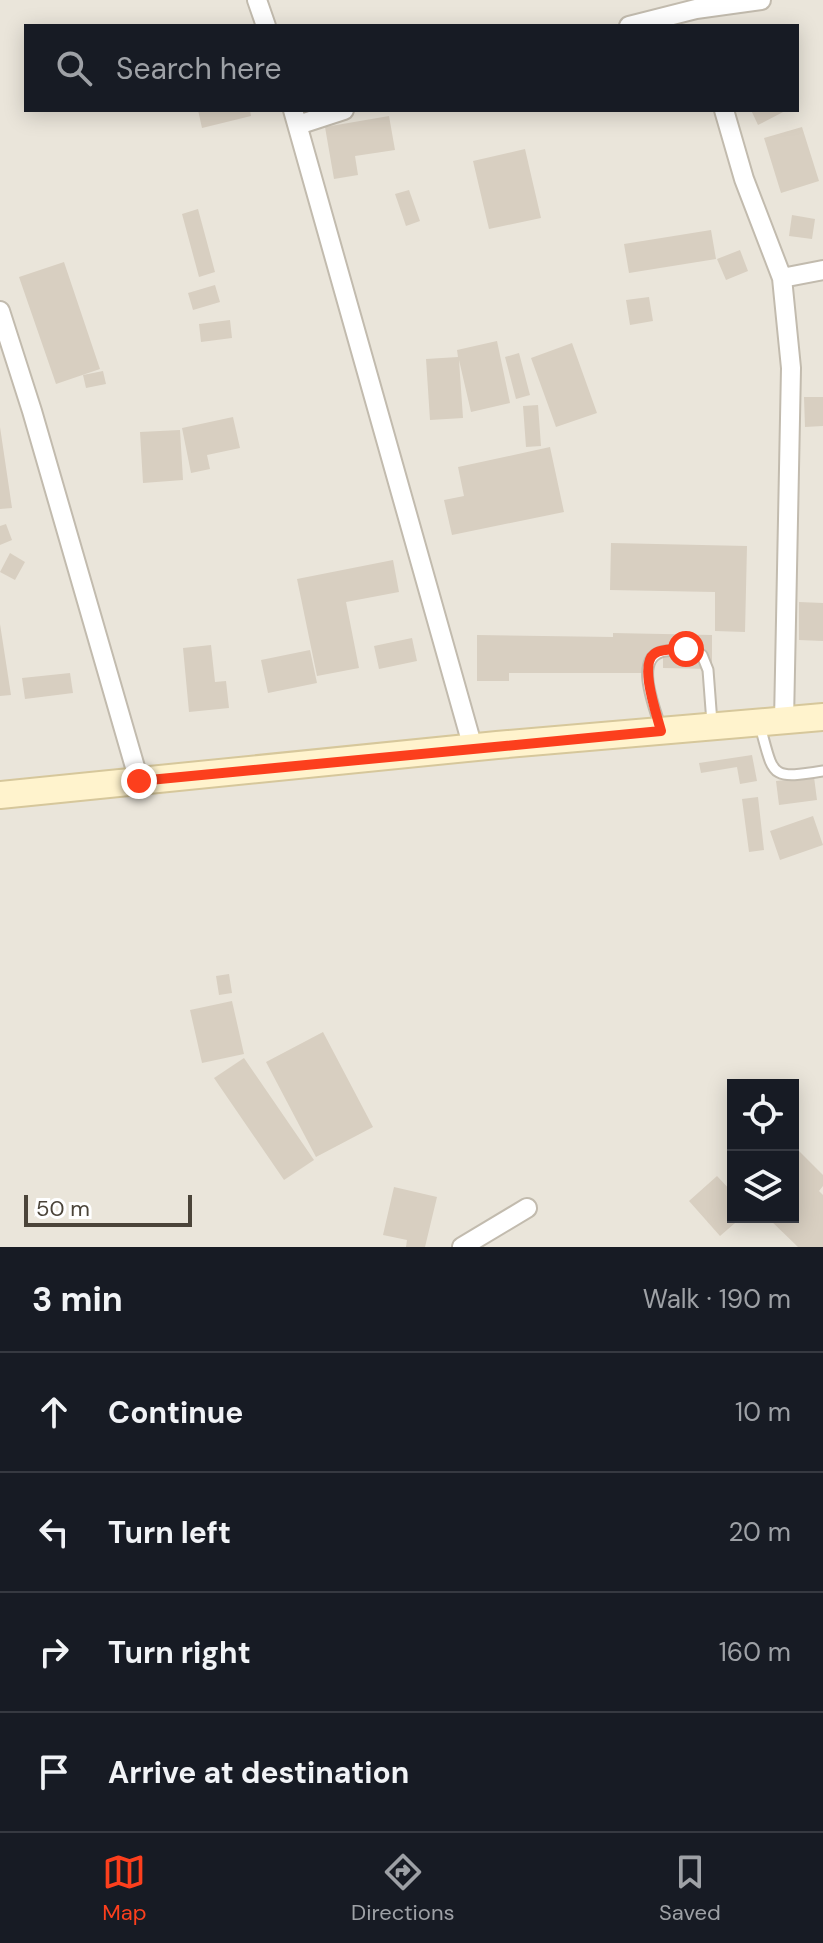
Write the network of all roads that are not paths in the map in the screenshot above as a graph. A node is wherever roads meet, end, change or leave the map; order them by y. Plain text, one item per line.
1 (257, 0) edge
2 (761, 0) edge
3 (696, 12) edge
4 (265, 24) edge
5 (639, 24) edge
6 (332, 112) edge
7 (725, 112) edge
8 (295, 118) edge
9 (823, 270) edge
10 (782, 278) junction
11 (0, 311) edge
12 (823, 717) edge
13 (772, 722) junction
14 (712, 727) junction
15 (661, 731) junction
16 (473, 748) junction
17 (823, 771) edge
18 (139, 781) junction
19 (0, 795) edge
20 (527, 1208) dead end
21 (462, 1247) edge

1 - 4 street
2 - 3 street
3 - 5 street
6 - 8 street
7 - 10 street
8 - 16 street
9 - 10 street
10 - 13 street
11 - 18 street
12 - 13 main road
13 - 14 main road
13 - 17 lane
14 - 15 main road
14 - 15 lane
15 - 16 main road
16 - 18 main road
18 - 19 main road
20 - 21 street

